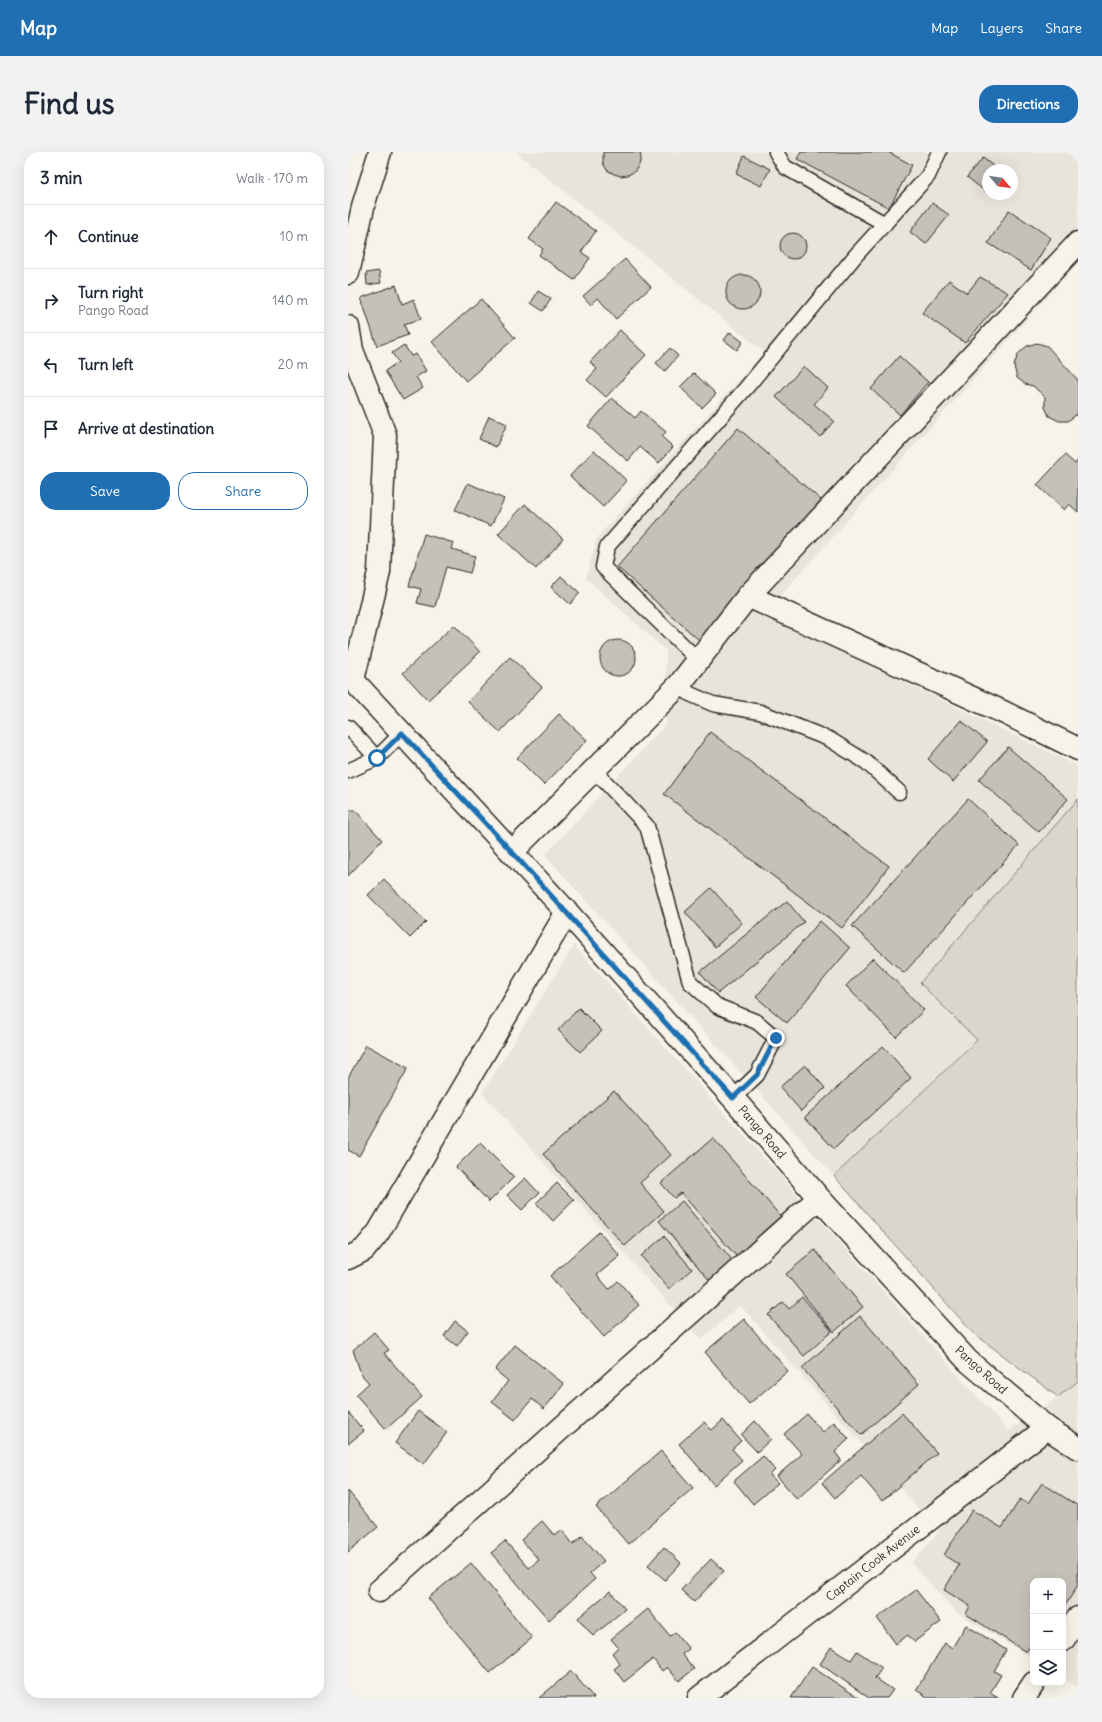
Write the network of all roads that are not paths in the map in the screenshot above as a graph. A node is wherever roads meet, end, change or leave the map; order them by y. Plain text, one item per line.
1 (380, 152) edge
2 (776, 152) edge
3 (939, 152) edge
4 (356, 200) edge
5 (884, 224) junction
6 (1078, 243) edge
7 (348, 273) edge
8 (348, 327) edge
9 (748, 596) junction
10 (698, 660) junction
11 (351, 678) edge
12 (679, 685) junction
13 (348, 728) edge
14 (402, 733) junction
15 (1078, 749) edge
16 (377, 758) junction
17 (351, 764) edge
18 (594, 770) junction
19 (898, 792) dead end
20 (512, 852) junction
21 (567, 912) junction
22 (733, 1098) junction
23 (819, 1198) junction
24 (348, 1258) edge
25 (1047, 1428) junction
26 (1078, 1448) edge
27 (379, 1591) dead end
28 (1078, 1618) edge
29 (1066, 1636) edge
30 (1032, 1686) edge
31 (699, 1698) edge
32 (1024, 1698) edge

1 - 4 street
2 - 5 lane
3 - 5 lane
4 - 7 street
5 - 10 lane
6 - 9 street
8 - 11 street
9 - 10 street
9 - 15 street
10 - 12 street
11 - 14 street, Pango Road
12 - 18 street
12 - 19 lane
13 - 16 lane
14 - 16 lane
14 - 20 street, Pango Road
16 - 17 lane
18 - 20 street
18 - 22 lane
20 - 21 street, Pango Road
21 - 22 street, Pango Road
21 - 24 street
22 - 23 street, Pango Road
23 - 25 street, Pango Road
23 - 27 street
25 - 26 street, Pango Road
25 - 31 street, Captain Cook Avenue
28 - 29 street
30 - 32 street

